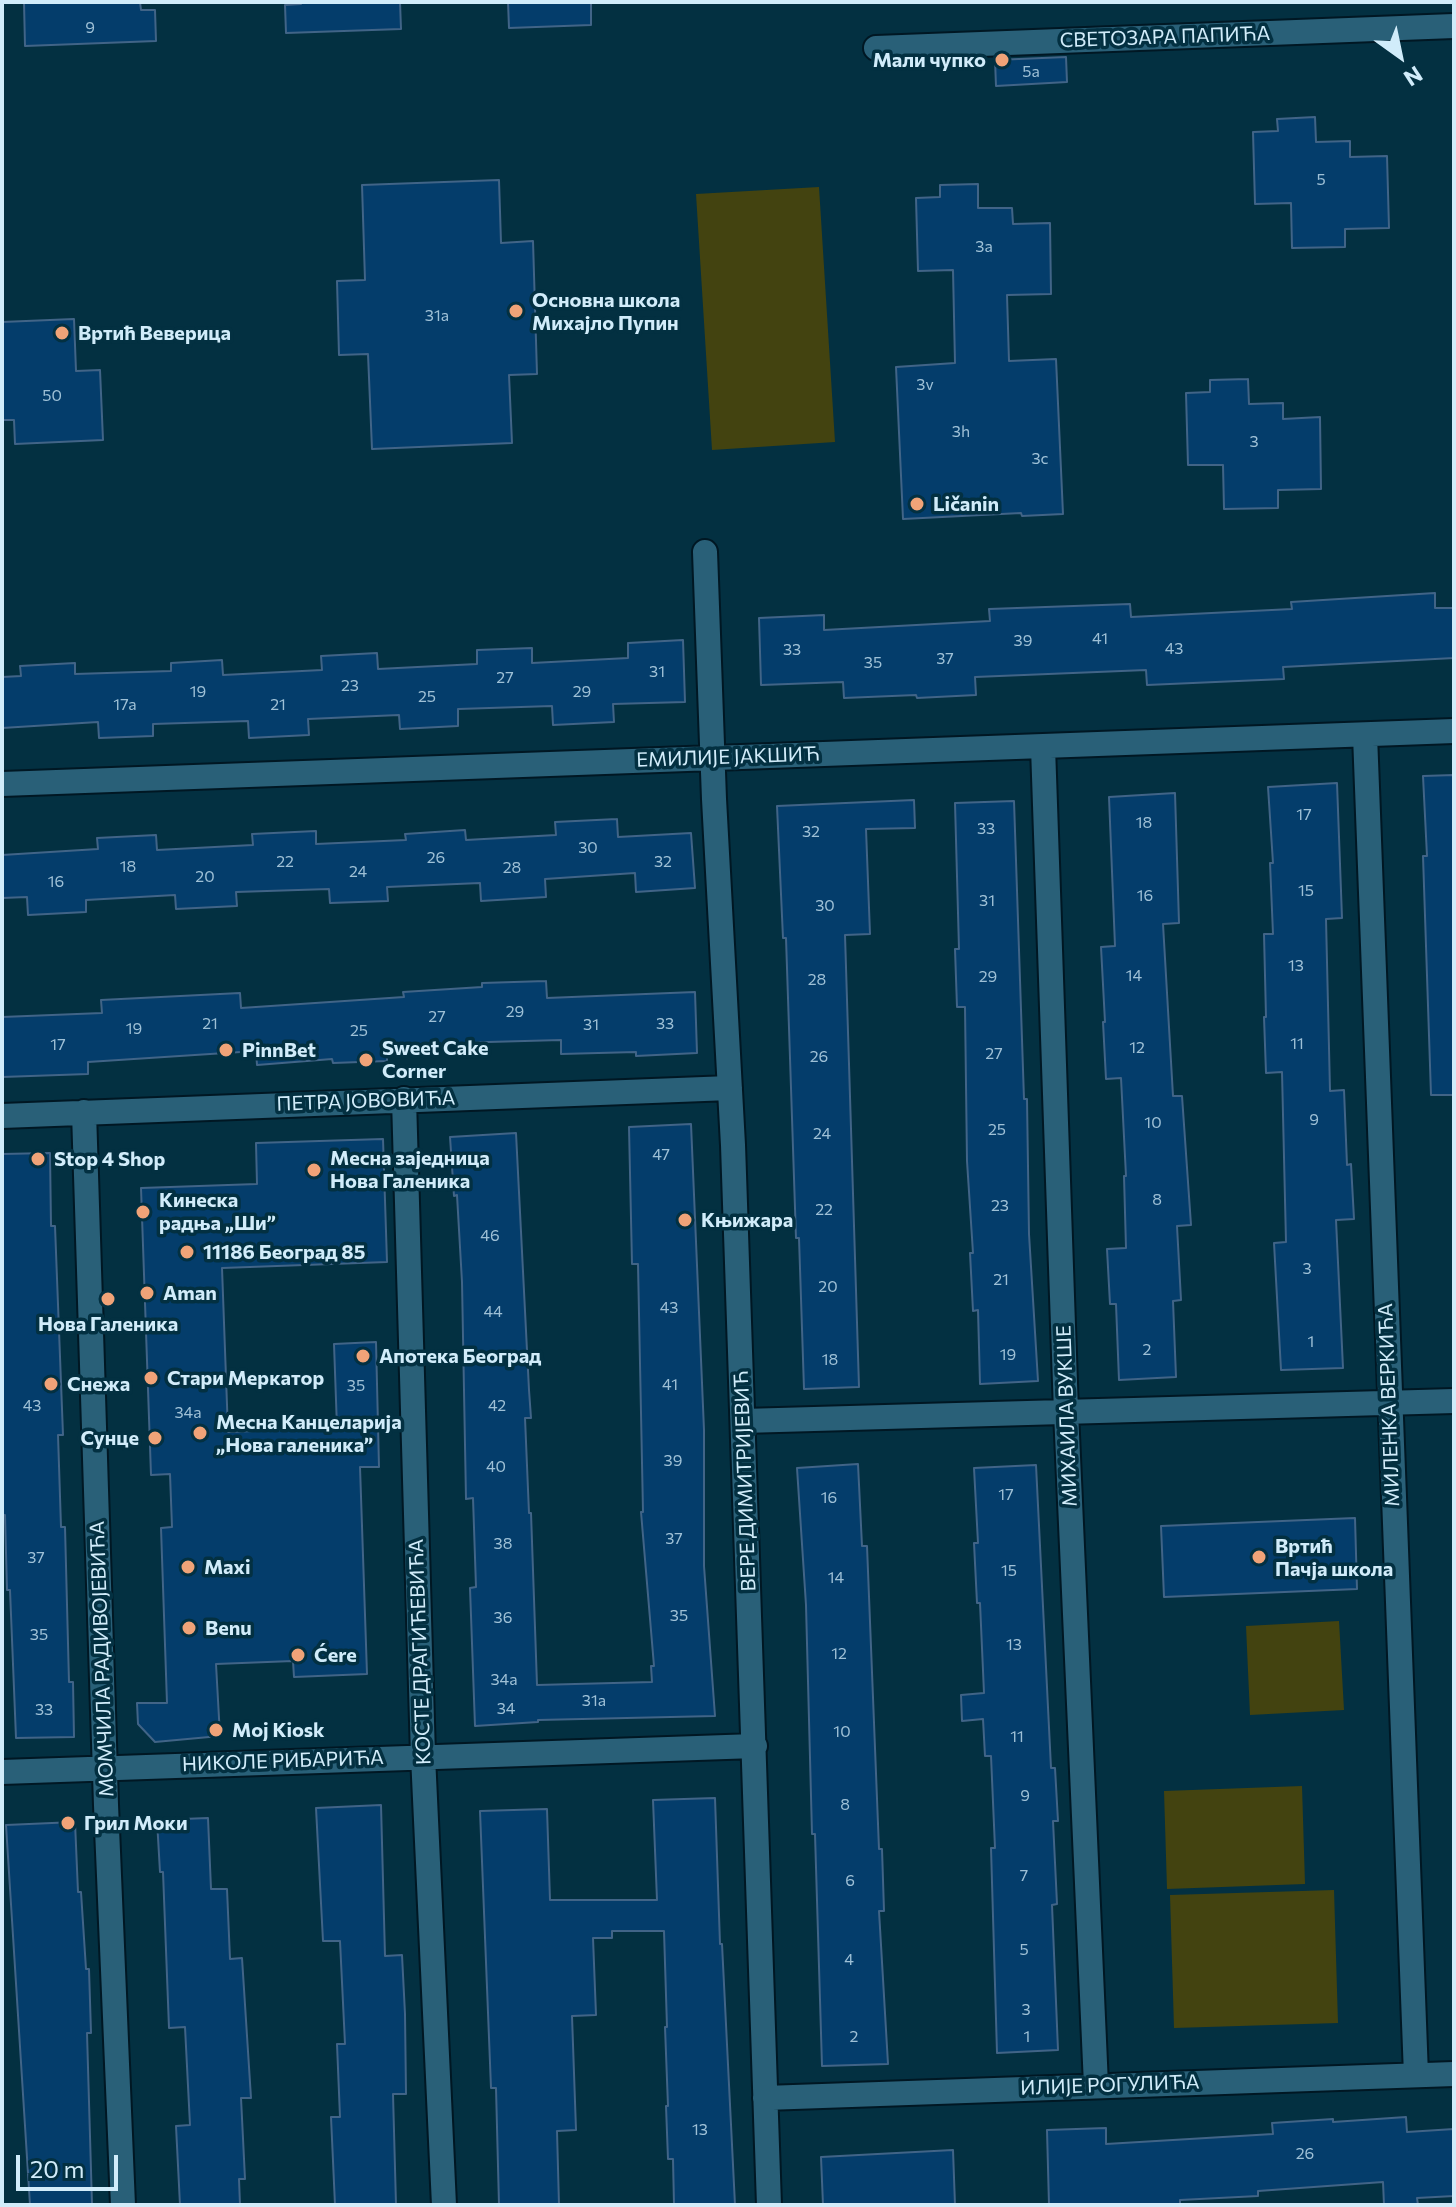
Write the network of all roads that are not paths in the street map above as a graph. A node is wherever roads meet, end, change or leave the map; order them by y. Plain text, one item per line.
1 (1454, 26) edge
2 (876, 48) dead end
3 (705, 552) dead end
4 (1454, 731) edge
5 (1365, 735) junction
6 (1043, 747) junction
7 (713, 758) junction
8 (2, 784) edge
9 (730, 1088) junction
10 (404, 1099) junction
11 (84, 1112) junction
12 (2, 1116) edge
13 (1454, 1401) edge
14 (1389, 1402) junction
15 (1066, 1412) junction
16 (743, 1421) junction
17 (755, 1746) junction
18 (423, 1756) junction
19 (105, 1768) junction
20 (2, 1772) edge
21 (1454, 2074) edge
22 (1416, 2075) junction
23 (1096, 2085) junction
24 (765, 2098) junction
25 (123, 2205) edge
26 (444, 2205) edge
27 (769, 2205) edge

1 - 2 street, СВЕТОЗАРА ПАПИЋА
3 - 7 street, ВЕРЕ ДИМИТРИЈЕВИЋ
4 - 5 street, ЕМИЛИЈЕ ЈАКШИЋ
5 - 6 street, ЕМИЛИЈЕ ЈАКШИЋ
5 - 14 street, МИЛЕНКА ВЕРКИЋА
6 - 7 street, ЕМИЛИЈЕ ЈАКШИЋ
6 - 15 street, МИХАИЛА ВУКШЕ
7 - 8 street, ЕМИЛИЈЕ ЈАКШИЋ
7 - 9 street, ВЕРЕ ДИМИТРИЈЕВИЋ
9 - 10 street, ПЕТРА ЈОВОВИЋА
9 - 16 street, ВЕРЕ ДИМИТРИЈЕВИЋ
10 - 11 street, ПЕТРА ЈОВОВИЋА
10 - 18 street, КОСТЕ ДРАГИЋЕВИЋА
11 - 12 street, ПЕТРА ЈОВОВИЋА
11 - 19 street, МОМЧИЛА РАДИВОЈЕВИЋА
13 - 14 street
14 - 15 street
14 - 22 street, МИЛЕНКА ВЕРКИЋА
15 - 16 street
15 - 23 street, МИХАИЛА ВУКШЕ
16 - 17 street, ВЕРЕ ДИМИТРИЈЕВИЋ
17 - 18 street, НИКОЛЕ РИБАРИЋА
17 - 24 street, ВЕРЕ ДИМИТРИЈЕВИЋ
18 - 19 street, НИКОЛЕ РИБАРИЋА
18 - 26 street, КОСТЕ ДРАГИЋЕВИЋА
19 - 20 street, НИКОЛЕ РИБАРИЋА
19 - 25 street, МОМЧИЛА РАДИВОЈЕВИЋА
21 - 22 street, ИЛИЈЕ РОГУЛИЋА
22 - 23 street, ИЛИЈЕ РОГУЛИЋА
23 - 24 street, ИЛИЈЕ РОГУЛИЋА
24 - 27 street, ВЕРЕ ДИМИТРИЈЕВИЋ

